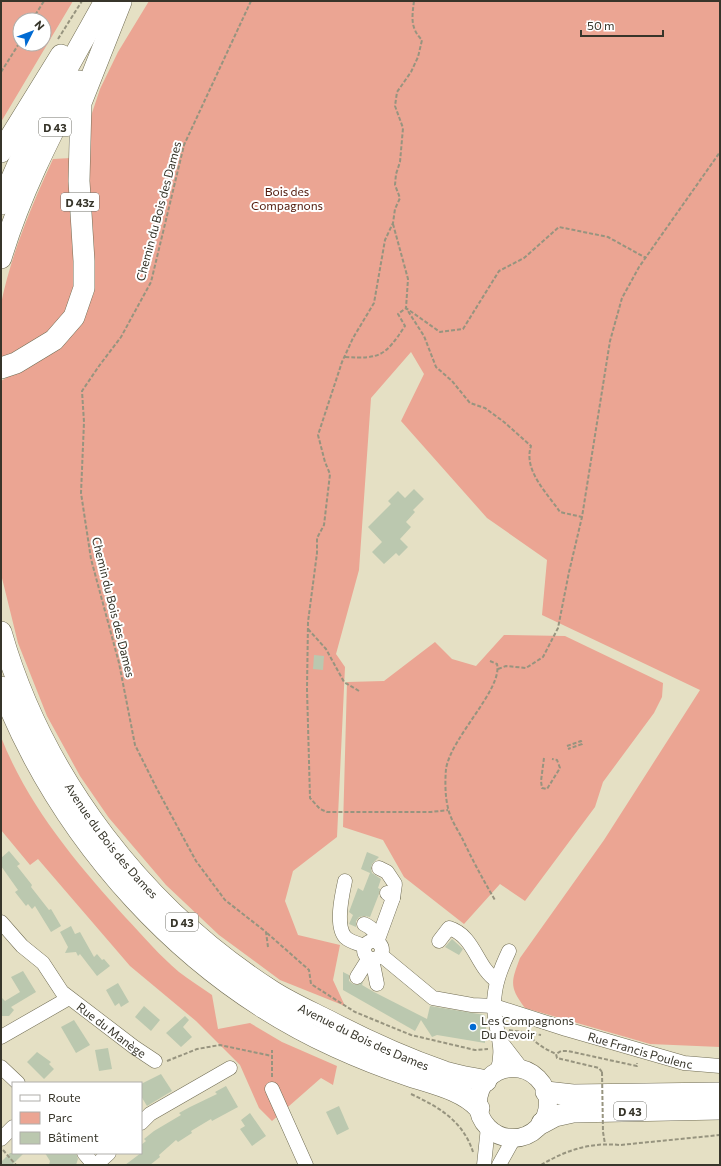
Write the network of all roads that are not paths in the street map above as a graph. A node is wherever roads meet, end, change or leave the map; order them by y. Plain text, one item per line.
1 (100, 1) edge
2 (116, 2) edge
3 (1, 152) edge
4 (1, 204) edge
5 (1, 258) edge
6 (1, 368) edge
7 (1, 632) edge
8 (1, 687) edge
9 (379, 868) dead end
10 (345, 881) dead end
11 (1, 922) edge
12 (364, 924) dead end
13 (439, 941) dead end
14 (509, 951) dead end
15 (373, 952) junction
16 (358, 976) dead end
17 (497, 981) junction
18 (377, 984) dead end
19 (69, 998) junction
20 (494, 1006) junction
21 (1, 1037) edge
22 (497, 1045) junction
23 (155, 1061) road end
24 (720, 1066) edge
25 (1, 1067) edge
26 (230, 1068) dead end
27 (522, 1069) junction
28 (491, 1077) junction
29 (17, 1082) edge
30 (272, 1089) road end
31 (546, 1092) junction
32 (720, 1093) edge
33 (479, 1108) junction
34 (720, 1109) edge
35 (142, 1122) edge
36 (542, 1123) junction
37 (12, 1128) edge
38 (488, 1128) junction
39 (514, 1138) junction
40 (1, 1139) edge
41 (85, 1154) edge
42 (108, 1154) edge
43 (95, 1165) edge
44 (306, 1165) edge
45 (484, 1165) edge
46 (499, 1165) edge

1 - 3 highway
2 - 4 highway, D 43
2 - 5 highway, D 43
2 - 6 highway, D 43z
7 - 28 highway, Avenue du Bois des Dames / D 43
8 - 33 highway, Avenue du Bois des Dames / D 43
9 - 15 street
10 - 15 street
11 - 19 street, Rue du Manège
12 - 15 street
13 - 17 street
14 - 17 street
15 - 16 street
15 - 18 street
15 - 20 street, Rue Francis Poulenc
17 - 20 street
19 - 21 street, Rue du Manège
19 - 23 street, Rue du Manège
20 - 22 street
20 - 24 street, Rue Francis Poulenc
22 - 27 street
22 - 28 street
25 - 29 street
26 - 35 street
27 - 28 main road
27 - 31 main road
28 - 33 main road
30 - 44 street
31 - 32 highway, D 43
31 - 36 main road
33 - 38 main road
34 - 36 highway, D 43
36 - 39 main road
37 - 40 street
38 - 39 main road
38 - 45 street
39 - 46 street
41 - 43 street
42 - 43 street

